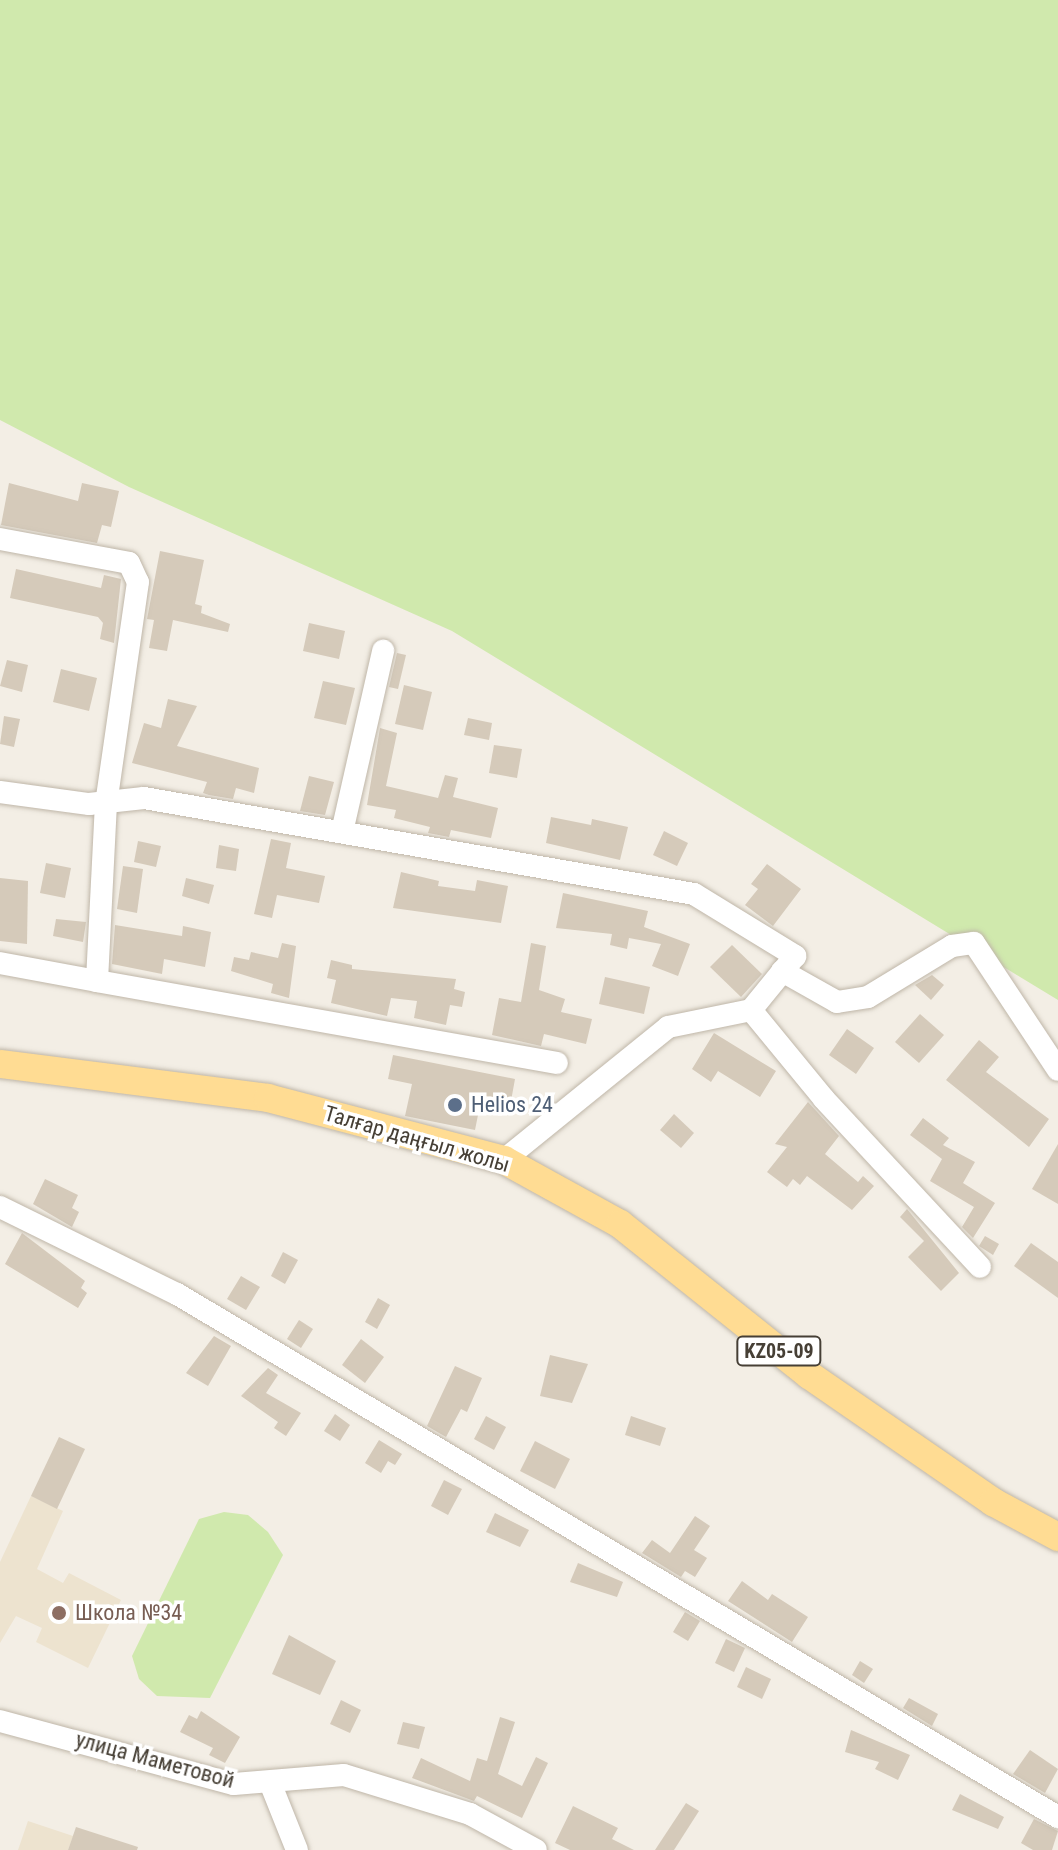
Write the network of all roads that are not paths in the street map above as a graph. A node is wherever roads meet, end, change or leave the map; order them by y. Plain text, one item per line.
1 (0, 539) edge
2 (383, 651) dead end
3 (0, 792) edge
4 (106, 803) junction
5 (342, 832) junction
6 (0, 963) edge
7 (782, 971) junction
8 (97, 981) junction
9 (751, 1010) junction
10 (557, 1063) dead end
11 (0, 1064) edge
12 (1058, 1070) edge
13 (504, 1160) junction
14 (0, 1207) edge
15 (980, 1267) dead end
16 (1058, 1537) edge
17 (0, 1721) edge
18 (271, 1785) junction
19 (1058, 1817) edge
20 (297, 1850) edge
21 (536, 1850) edge

1 - 4 street
2 - 5 street
3 - 4 street
4 - 5 street
4 - 8 street
5 - 7 street
6 - 8 street
7 - 9 street
7 - 12 street
8 - 10 street
9 - 13 street
9 - 15 street
11 - 13 main road, Талғар даңғыл жолы / KZ05-09
13 - 16 main road, Талғар даңғыл жолы / KZ05-09
14 - 19 street
17 - 18 street, улица Маметовой
18 - 20 street
18 - 21 street, улица Маметовой

